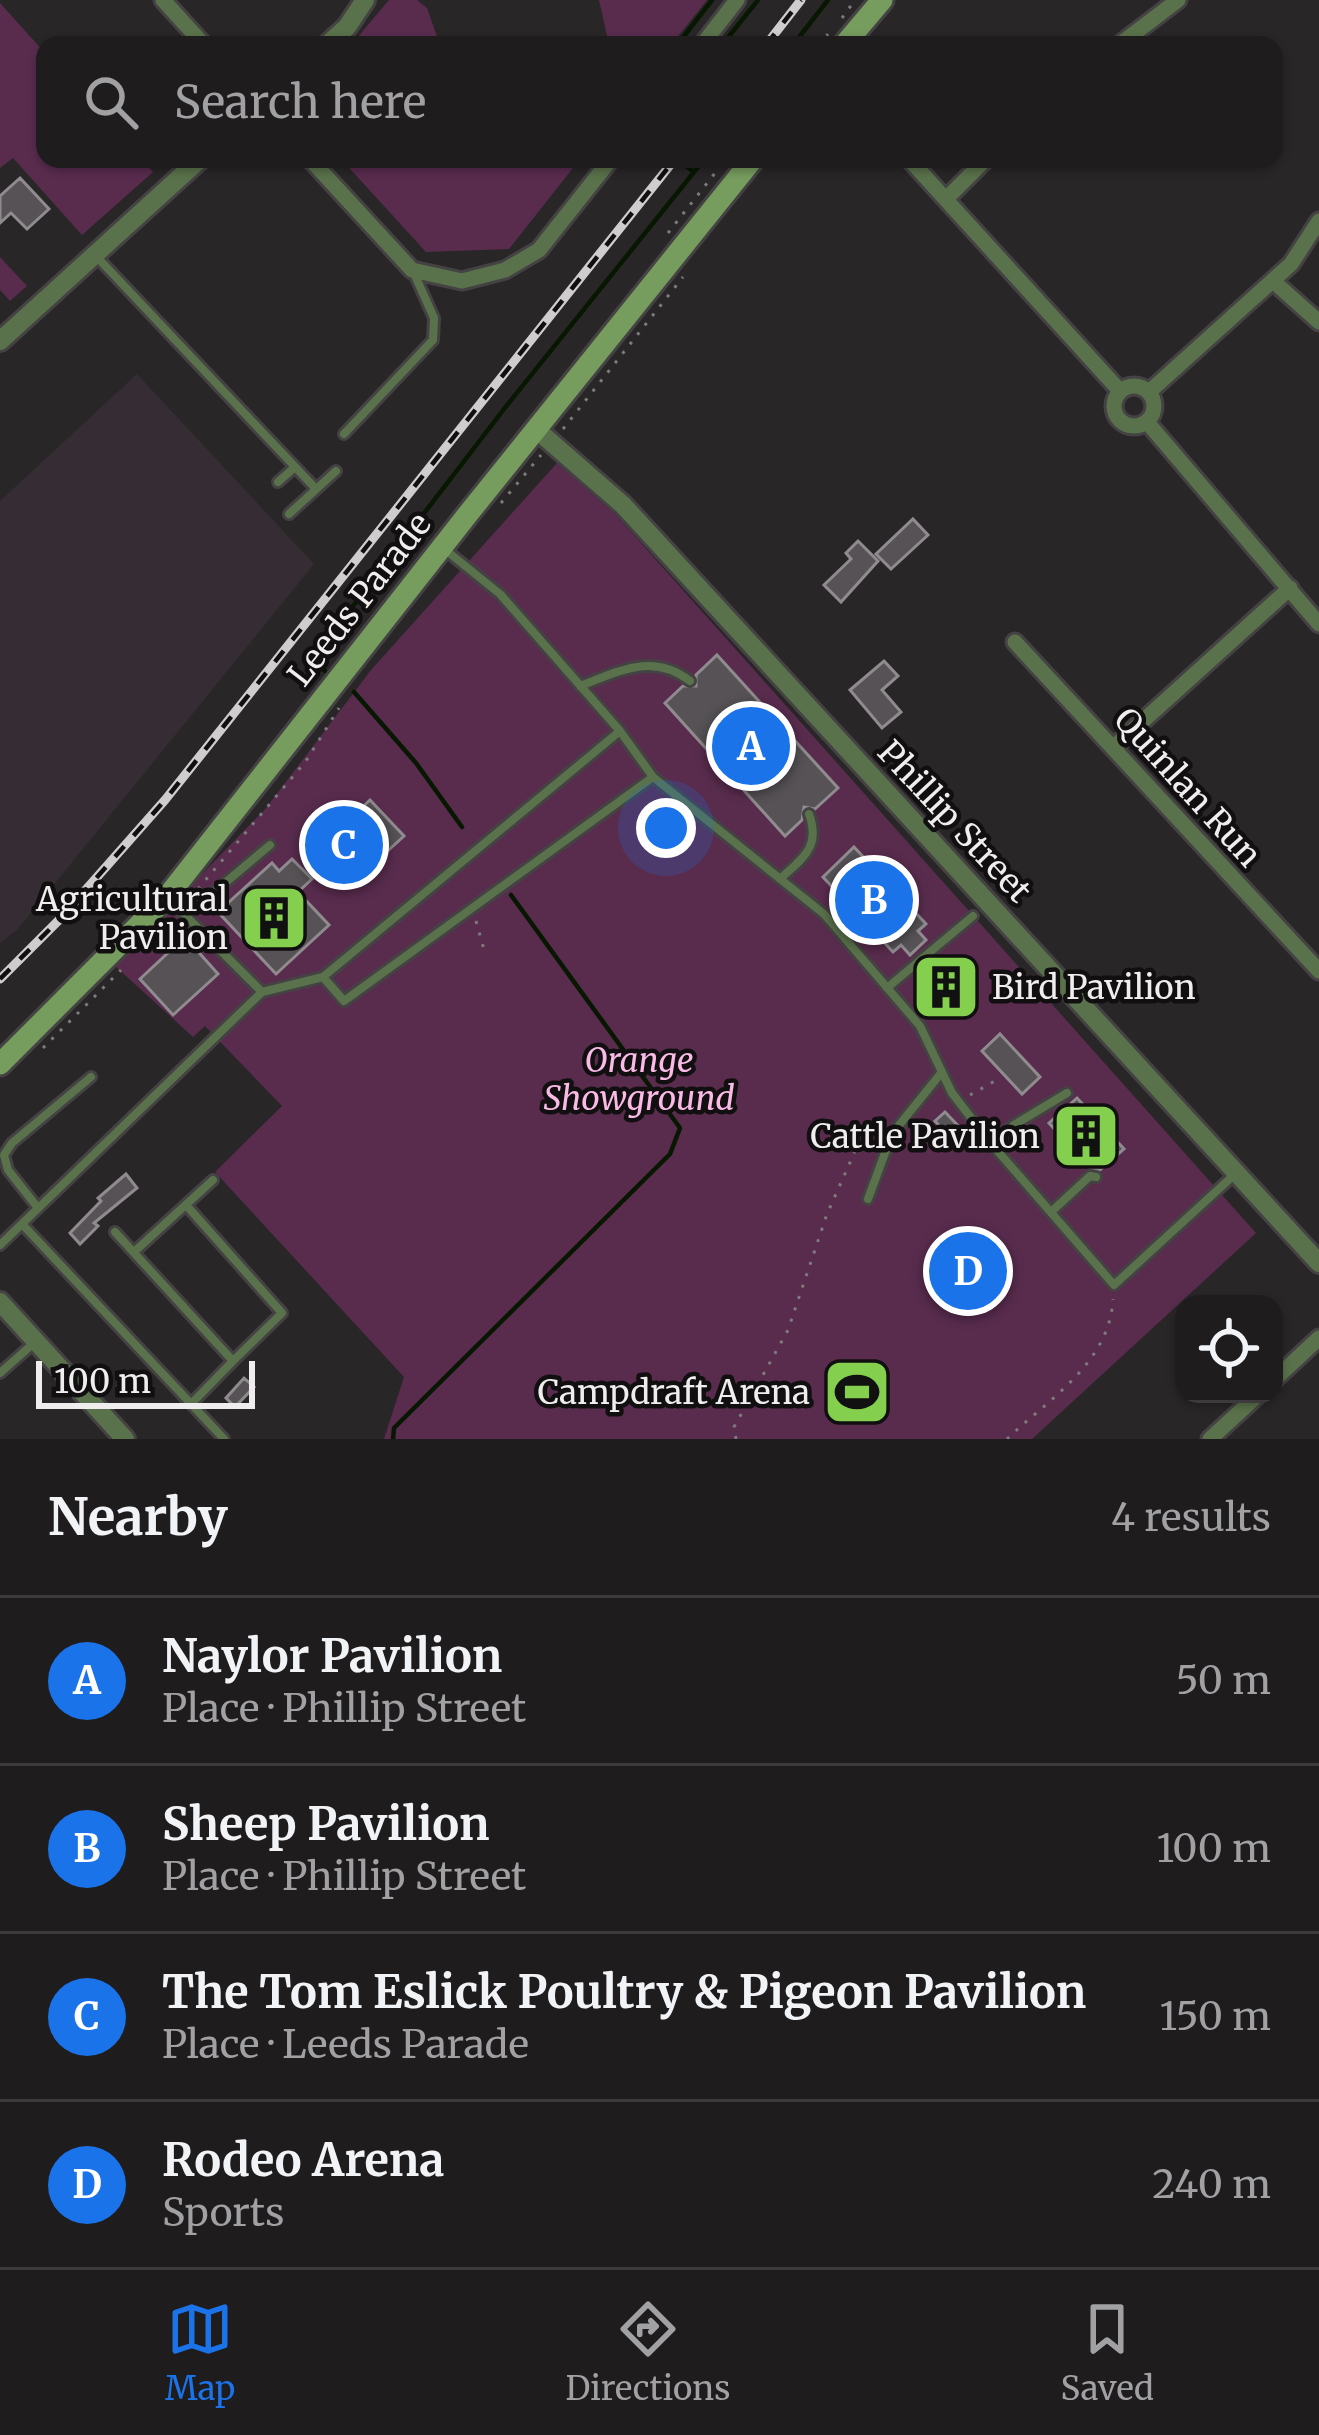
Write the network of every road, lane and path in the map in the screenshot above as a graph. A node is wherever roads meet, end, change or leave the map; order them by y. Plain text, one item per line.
1 (163, 0) edge
2 (365, 0) edge
3 (737, 0) edge
4 (882, 0) edge
5 (1178, 0) edge
6 (196, 36) edge
7 (336, 36) edge
8 (708, 36) edge
9 (852, 36) edge
10 (1131, 36) edge
11 (190, 168) edge
12 (318, 168) edge
13 (604, 168) edge
14 (746, 168) edge
15 (918, 168) edge
16 (977, 168) edge
17 (947, 198) junction
18 (1319, 221) edge
19 (95, 255) junction
20 (412, 270) junction
21 (1273, 281) junction
22 (1319, 322) edge
23 (0, 341) edge
24 (1120, 391) junction
25 (1149, 392) junction
26 (1147, 422) junction
27 (537, 430) junction
28 (344, 434) dead end
29 (295, 467) junction
30 (337, 470) dead end
31 (278, 482) dead end
32 (316, 490) junction
33 (289, 514) dead end
34 (442, 547) junction
35 (1290, 588) junction
36 (1319, 624) edge
37 (1016, 642) dead end
38 (690, 681) dead end
39 (580, 686) junction
40 (620, 731) junction
41 (1112, 748) junction
42 (653, 777) junction
43 (809, 814) dead end
44 (270, 845) dead end
45 (780, 879) junction
46 (167, 897) junction
47 (472, 908) junction
48 (186, 916) junction
49 (973, 916) dead end
50 (485, 953) dead end
51 (1319, 971) edge
52 (323, 977) junction
53 (887, 988) junction
54 (262, 992) junction
55 (0, 1064) edge
56 (942, 1072) junction
57 (91, 1077) dead end
58 (1000, 1078) dead end
59 (1067, 1093) dead end
60 (958, 1101) junction
61 (902, 1122) junction
62 (992, 1144) junction
63 (1237, 1172) junction
64 (1096, 1177) dead end
65 (212, 1180) dead end
66 (868, 1199) dead end
67 (186, 1205) junction
68 (38, 1208) junction
69 (1051, 1212) junction
70 (22, 1224) junction
71 (115, 1232) dead end
72 (0, 1245) edge
73 (134, 1252) junction
74 (1319, 1263) edge
75 (1114, 1285) junction
76 (0, 1302) edge
77 (1319, 1339) edge
78 (37, 1341) junction
79 (233, 1361) junction
80 (0, 1372) edge
81 (1283, 1372) edge
82 (192, 1403) junction
83 (1249, 1403) edge
84 (125, 1439) edge
85 (224, 1439) edge
86 (736, 1439) edge
87 (1006, 1439) edge
88 (1210, 1439) edge

1 - 6 street
2 - 7 street
3 - 8 street
4 - 9 main road
5 - 10 street
11 - 19 street
12 - 20 street
13 - 20 street
14 - 27 main road, Leeds Parade
15 - 17 street
16 - 17 street
17 - 24 street
18 - 21 street
19 - 23 street
19 - 29 lane
20 - 28 lane
21 - 22 street
21 - 25 street
24 - 25 street
24 - 26 street
25 - 26 street
26 - 35 street
27 - 34 main road, Leeds Parade
27 - 63 street, Phillip Street
29 - 31 lane
29 - 32 lane
30 - 32 lane
32 - 33 lane
34 - 39 lane
34 - 46 main road, Leeds Parade
35 - 36 street
35 - 41 street
37 - 41 street, Quinlan Run
38 - 39 lane
39 - 40 lane
40 - 42 lane
40 - 52 lane
41 - 51 street, Quinlan Run
42 - 45 lane
42 - 47 lane
43 - 45 lane
44 - 48 lane
45 - 53 lane
46 - 48 lane
46 - 55 main road, Leeds Parade
47 - 50 path
47 - 52 lane
48 - 54 lane
49 - 53 lane
52 - 54 lane
53 - 56 lane
54 - 68 lane
56 - 60 lane
56 - 61 lane
57 - 68 lane
58 - 60 path
59 - 62 lane
60 - 62 lane
61 - 66 lane
61 - 86 path
62 - 69 lane
63 - 74 street, Phillip Street
63 - 75 lane
64 - 69 lane
65 - 67 lane
67 - 73 lane
67 - 79 lane
68 - 70 lane
69 - 75 lane
70 - 72 lane
70 - 82 lane
71 - 73 lane
73 - 79 lane
75 - 87 path
76 - 78 street
77 - 81 street
78 - 80 lane
78 - 84 street
79 - 82 lane
82 - 85 lane
83 - 88 street

